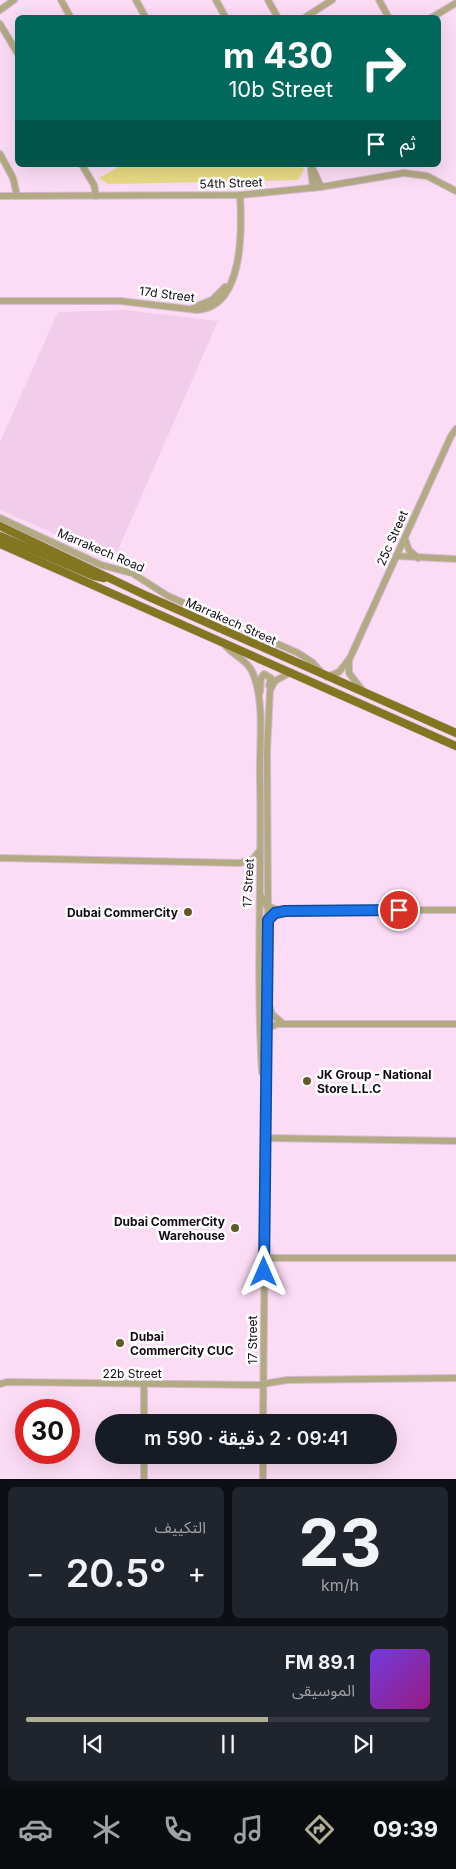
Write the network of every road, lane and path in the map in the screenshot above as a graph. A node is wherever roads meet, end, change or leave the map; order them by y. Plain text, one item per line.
1 (14, 0) edge
2 (61, 0) edge
3 (136, 0) edge
4 (216, 0) edge
5 (268, 0) edge
6 (332, 0) edge
7 (378, 0) edge
8 (456, 3) edge
9 (0, 10) edge
10 (69, 15) edge
11 (144, 15) edge
12 (224, 15) edge
13 (276, 15) edge
14 (308, 15) edge
15 (387, 15) edge
16 (436, 15) edge
17 (0, 24) edge
18 (15, 49) edge
19 (0, 154) edge
20 (83, 167) edge
21 (310, 167) edge
22 (311, 167) edge
23 (321, 187) junction
24 (313, 188) junction
25 (456, 191) edge
26 (240, 195) junction
27 (0, 196) edge
28 (20, 196) junction
29 (93, 196) junction
30 (0, 301) edge
31 (456, 429) edge
32 (0, 518) edge
33 (0, 526) edge
34 (0, 536) edge
35 (405, 539) junction
36 (0, 544) edge
37 (13, 550) junction
38 (0, 552) edge
39 (397, 556) junction
40 (418, 558) junction
41 (456, 559) edge
42 (108, 577) junction
43 (223, 643) junction
44 (350, 658) junction
45 (291, 672) junction
46 (325, 676) junction
47 (364, 692) junction
48 (259, 705) junction
49 (269, 706) junction
50 (456, 733) edge
51 (456, 746) edge
52 (261, 849) junction
53 (2, 859) edge
54 (259, 890) junction
55 (268, 907) junction
56 (456, 910) edge
57 (285, 911) junction
58 (268, 920) junction
59 (267, 996) junction
60 (282, 1023) junction
61 (456, 1024) edge
62 (266, 1028) junction
63 (259, 1034) junction
64 (264, 1138) junction
65 (456, 1141) edge
66 (264, 1258) junction
67 (456, 1258) edge
68 (456, 1378) edge
69 (1, 1382) edge
70 (263, 1384) junction
71 (144, 1385) junction
72 (144, 1414) edge
73 (263, 1414) edge
74 (144, 1464) edge
75 (263, 1464) edge
76 (144, 1479) edge
77 (263, 1479) edge

1 - 9 street
2 - 10 street
3 - 11 street
4 - 12 street
5 - 13 street
6 - 14 street
7 - 15 street
8 - 16 street
17 - 18 street
19 - 28 street
20 - 29 street
21 - 24 street
22 - 23 street
23 - 24 street, 54th Street
23 - 25 street, 54th Street
24 - 26 street, 54th Street
26 - 29 street, 54th Street
26 - 30 street, 17d Street
27 - 28 street, 54th Street
28 - 29 street, 54th Street
31 - 35 street, 25c Street
32 - 46 street, Marrakech Road
33 - 42 main road, Marrakech Street
34 - 42 main road
35 - 39 street, 25c Street
35 - 40 street
36 - 37 main road, Marrakech Street
37 - 38 main road
37 - 43 main road, Marrakech Street
39 - 40 street
39 - 44 street, 25c Street
40 - 41 street
42 - 46 main road, Marrakech Street
43 - 45 main road, Marrakech Street
43 - 48 street, 17 Street
44 - 46 street, 25c Street
44 - 47 street
45 - 49 street, 17 Street
45 - 51 main road, Marrakech Street
46 - 47 main road, Marrakech Street
47 - 50 main road, Marrakech Street
48 - 49 street
48 - 52 street, 17 Street
49 - 55 street, 17 Street
52 - 53 street
52 - 54 street, 17 Street
54 - 55 street
54 - 63 street, 17 Street
55 - 57 street
55 - 58 street, 17 Street
56 - 57 street
57 - 58 street
58 - 59 street, 17 Street
59 - 60 street
59 - 62 street, 17 Street
60 - 61 street
60 - 62 street
62 - 63 street
62 - 64 street, 17 Street
63 - 64 street, 17 Street
64 - 65 street
64 - 66 street, 17 Street
66 - 67 street
66 - 70 street, 17 Street
68 - 70 street, 22b Street
69 - 71 street, 22b Street
70 - 71 street, 22b Street
70 - 73 street, 17 Street
71 - 72 street
74 - 76 street
75 - 77 street

